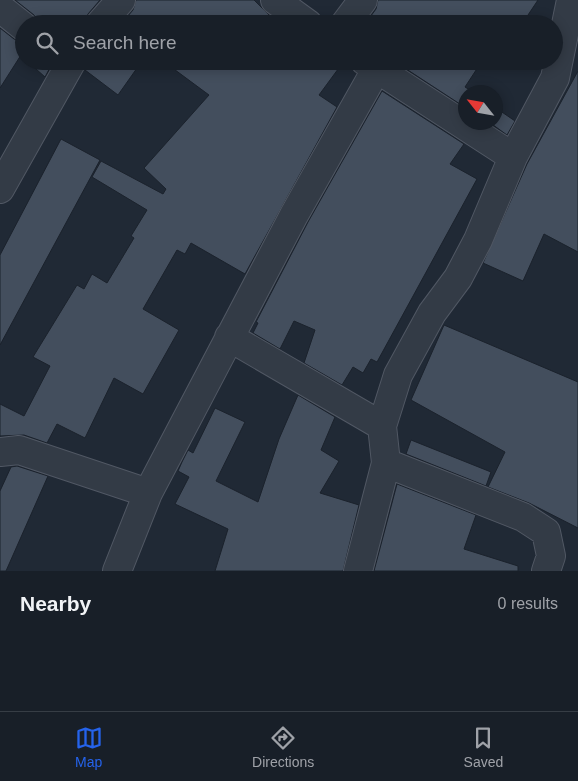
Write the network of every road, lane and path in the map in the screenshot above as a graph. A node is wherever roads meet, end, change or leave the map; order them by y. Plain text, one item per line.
1 (121, 0) edge
2 (275, 0) edge
3 (363, 0) edge
4 (571, 0) edge
5 (0, 8) edge
6 (108, 15) edge
7 (296, 15) edge
8 (352, 15) edge
9 (15, 20) edge
10 (563, 39) edge
11 (65, 70) edge
12 (368, 70) edge
13 (379, 70) edge
14 (557, 70) edge
15 (513, 156) junction
16 (0, 189) edge
17 (229, 337) junction
18 (382, 426) junction
19 (0, 452) edge
20 (386, 463) junction
21 (148, 493) junction
22 (117, 571) edge
23 (358, 571) edge
24 (546, 571) edge

1 - 6 street
2 - 7 street
3 - 8 street
4 - 10 street
5 - 9 street
11 - 16 street
12 - 17 street
13 - 15 street
14 - 15 street
15 - 18 street
17 - 18 street
17 - 21 street
18 - 20 street
19 - 21 street
20 - 23 street
20 - 24 street
21 - 22 street

